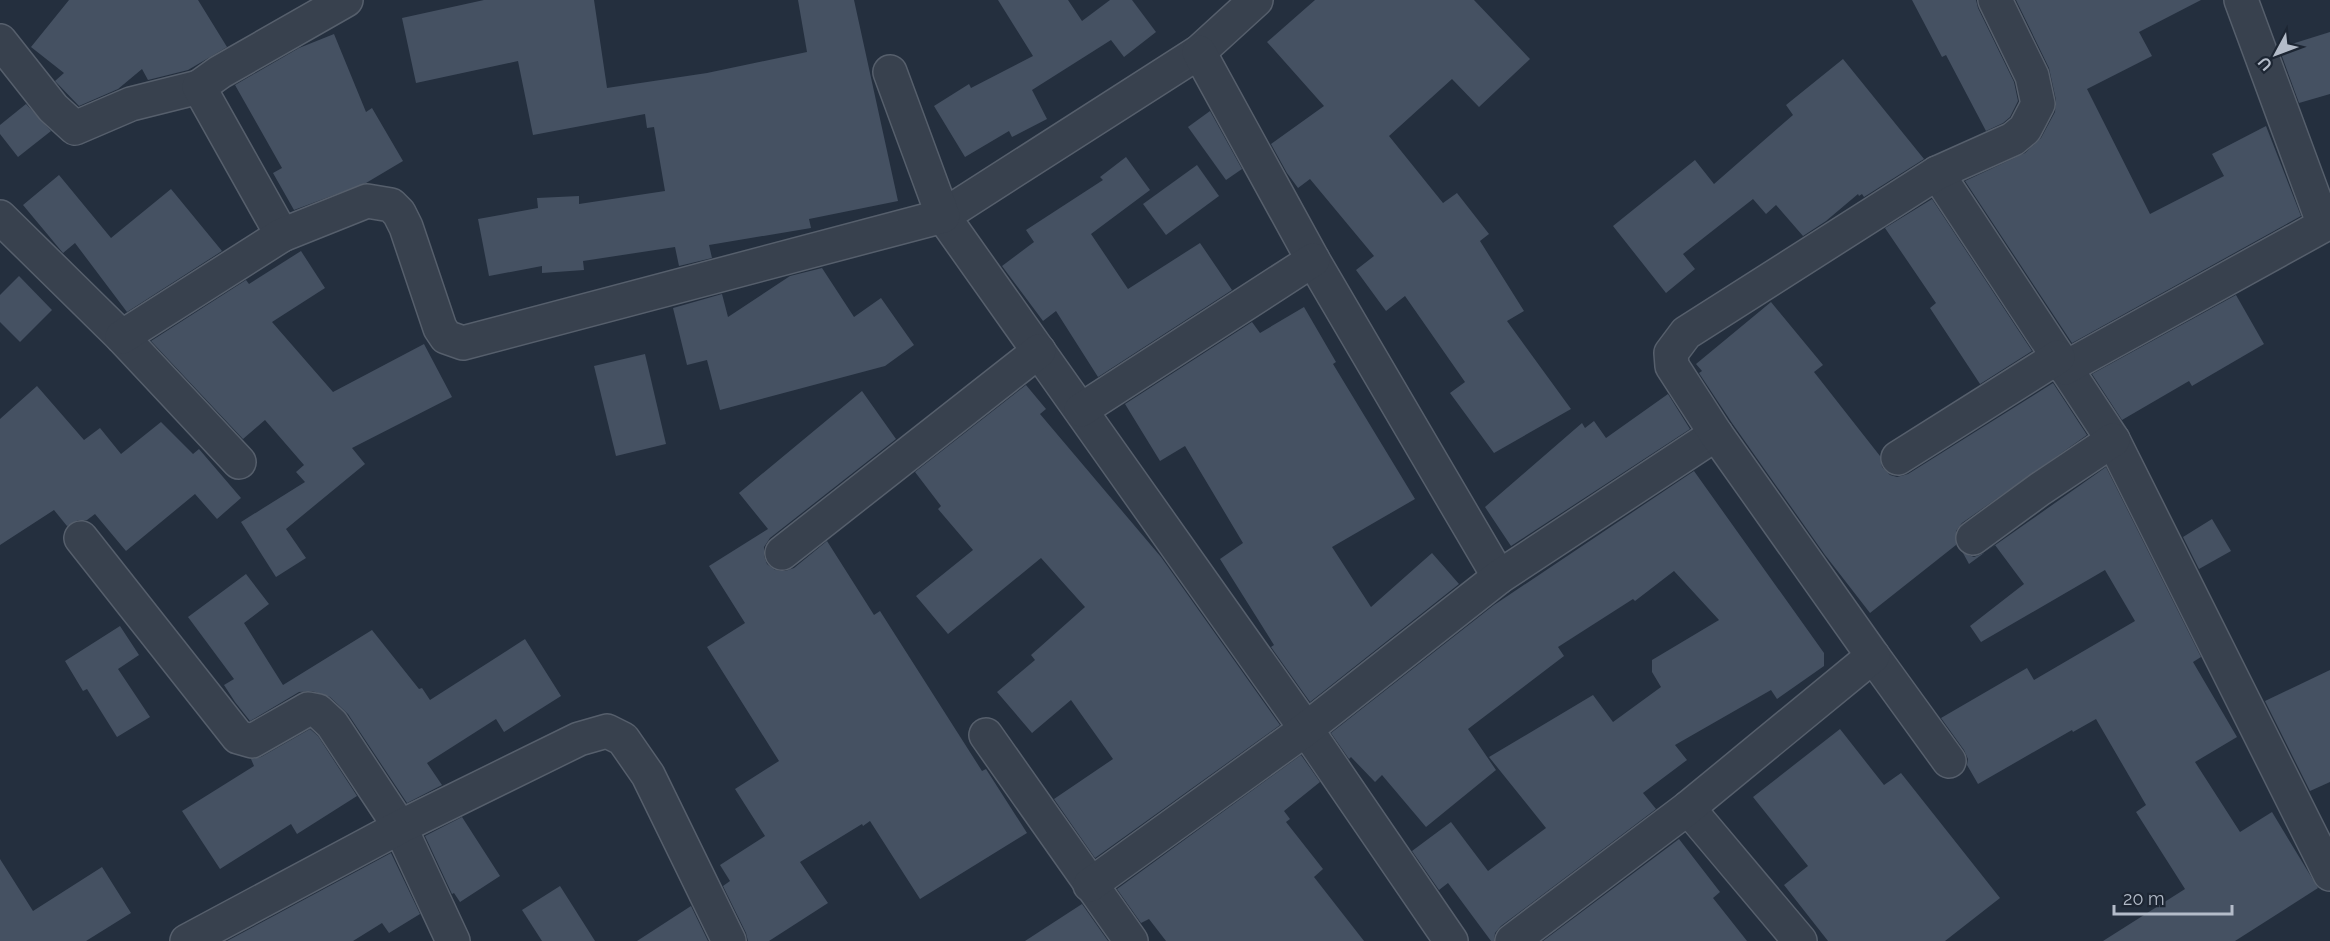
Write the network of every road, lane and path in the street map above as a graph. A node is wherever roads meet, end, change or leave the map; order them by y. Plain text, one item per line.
1 (345, 0) edge
2 (1256, 0) edge
3 (1995, 0) edge
4 (2241, 0) edge
5 (0, 41) edge
6 (1199, 52) junction
7 (890, 72) dead end
8 (199, 87) junction
9 (1937, 173) junction
10 (943, 216) junction
11 (0, 217) edge
12 (282, 235) junction
13 (1313, 260) junction
14 (122, 337) junction
15 (1039, 351) junction
16 (2061, 362) junction
17 (1081, 410) junction
18 (1716, 434) junction
19 (2113, 440) junction
20 (1898, 458) dead end
21 (239, 462) dead end
22 (81, 538) dead end
23 (1973, 538) dead end
24 (782, 554) dead end
25 (1499, 577) junction
26 (1873, 656) junction
27 (1306, 729) junction
28 (986, 735) dead end
29 (1949, 761) dead end
30 (1688, 808) junction
31 (400, 827) junction
32 (2330, 874) edge
33 (1090, 885) junction
34 (187, 941) edge
35 (453, 941) edge
36 (729, 941) edge
37 (1131, 941) edge
38 (1451, 941) edge
39 (1512, 941) edge
40 (1800, 941) edge

1 - 8 street
2 - 6 street
3 - 9 street
4 - 16 street
5 - 8 street
6 - 10 street
6 - 13 street
7 - 10 street
8 - 12 street
9 - 16 street
9 - 18 street
10 - 12 street
10 - 15 street
11 - 14 street
12 - 14 street
13 - 17 street
13 - 25 street
14 - 21 street
15 - 17 street
15 - 24 street
16 - 19 street
16 - 20 street
17 - 27 street
18 - 25 street
18 - 26 street
19 - 23 street
19 - 32 street
22 - 31 street
25 - 27 street
26 - 29 street
26 - 30 street
27 - 33 street
27 - 38 street
28 - 33 street
30 - 39 street
30 - 40 street
31 - 34 street
31 - 35 street
31 - 36 street
33 - 37 street

